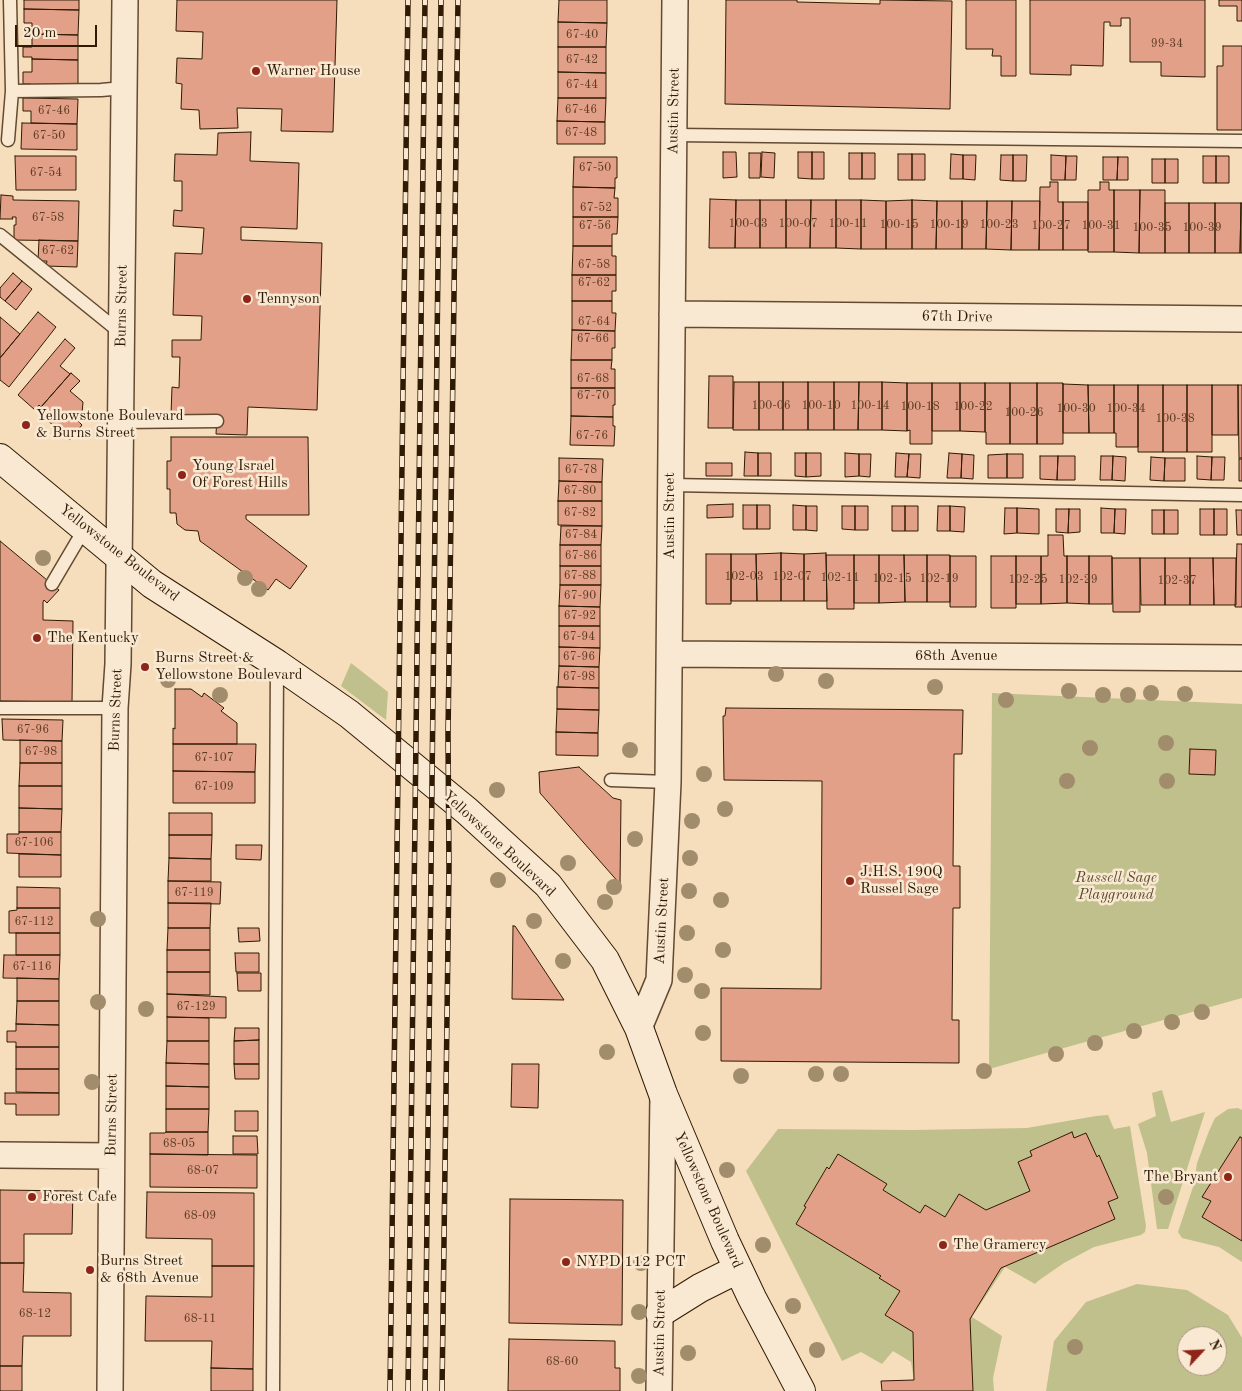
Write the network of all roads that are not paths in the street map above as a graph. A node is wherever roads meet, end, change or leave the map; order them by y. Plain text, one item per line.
1 (10, 0) edge
2 (125, 0) edge
3 (675, 0) edge
4 (124, 88) junction
5 (12, 91) junction
6 (674, 135) junction
7 (8, 140) dead end
8 (1242, 142) edge
9 (0, 235) edge
10 (672, 314) junction
11 (1242, 319) edge
12 (121, 333) junction
13 (217, 421) dead end
14 (120, 422) junction
15 (0, 458) edge
16 (670, 485) junction
17 (1242, 495) edge
18 (85, 528) junction
19 (119, 557) junction
20 (52, 584) dead end
21 (670, 654) junction
22 (1242, 658) edge
23 (277, 664) junction
24 (0, 708) edge
25 (115, 708) junction
26 (611, 780) dead end
27 (668, 782) junction
28 (639, 1028) junction
29 (662, 1094) junction
30 (0, 1155) edge
31 (112, 1156) junction
32 (738, 1269) junction
33 (660, 1313) junction
34 (110, 1391) edge
35 (273, 1391) edge
36 (659, 1391) edge
37 (801, 1391) edge

1 - 5 lane
2 - 4 street, Burns Street
3 - 6 street, Austin Street
4 - 5 lane
4 - 12 street, Burns Street
5 - 7 lane
6 - 8 lane
6 - 10 street, Austin Street
9 - 12 lane
10 - 11 street, 67th Drive
10 - 16 street, Austin Street
12 - 14 street, Burns Street
13 - 14 lane
14 - 19 street, Burns Street
15 - 18 street, Yellowstone Boulevard
16 - 17 lane
16 - 21 street, Austin Street
18 - 19 street, Yellowstone Boulevard
18 - 20 lane
19 - 23 street, Yellowstone Boulevard
19 - 25 street, Burns Street
21 - 22 street, 68th Avenue
21 - 27 street, Austin Street
23 - 28 street, Yellowstone Boulevard
23 - 35 lane
24 - 25 lane
25 - 31 street, Burns Street
26 - 27 lane
27 - 28 street, Austin Street
28 - 29 street, Yellowstone Boulevard
29 - 32 street, Yellowstone Boulevard
29 - 33 street, Austin Street
30 - 31 street
31 - 34 street, Burns Street
32 - 33 street
32 - 37 street, Yellowstone Boulevard
33 - 36 street, Austin Street

